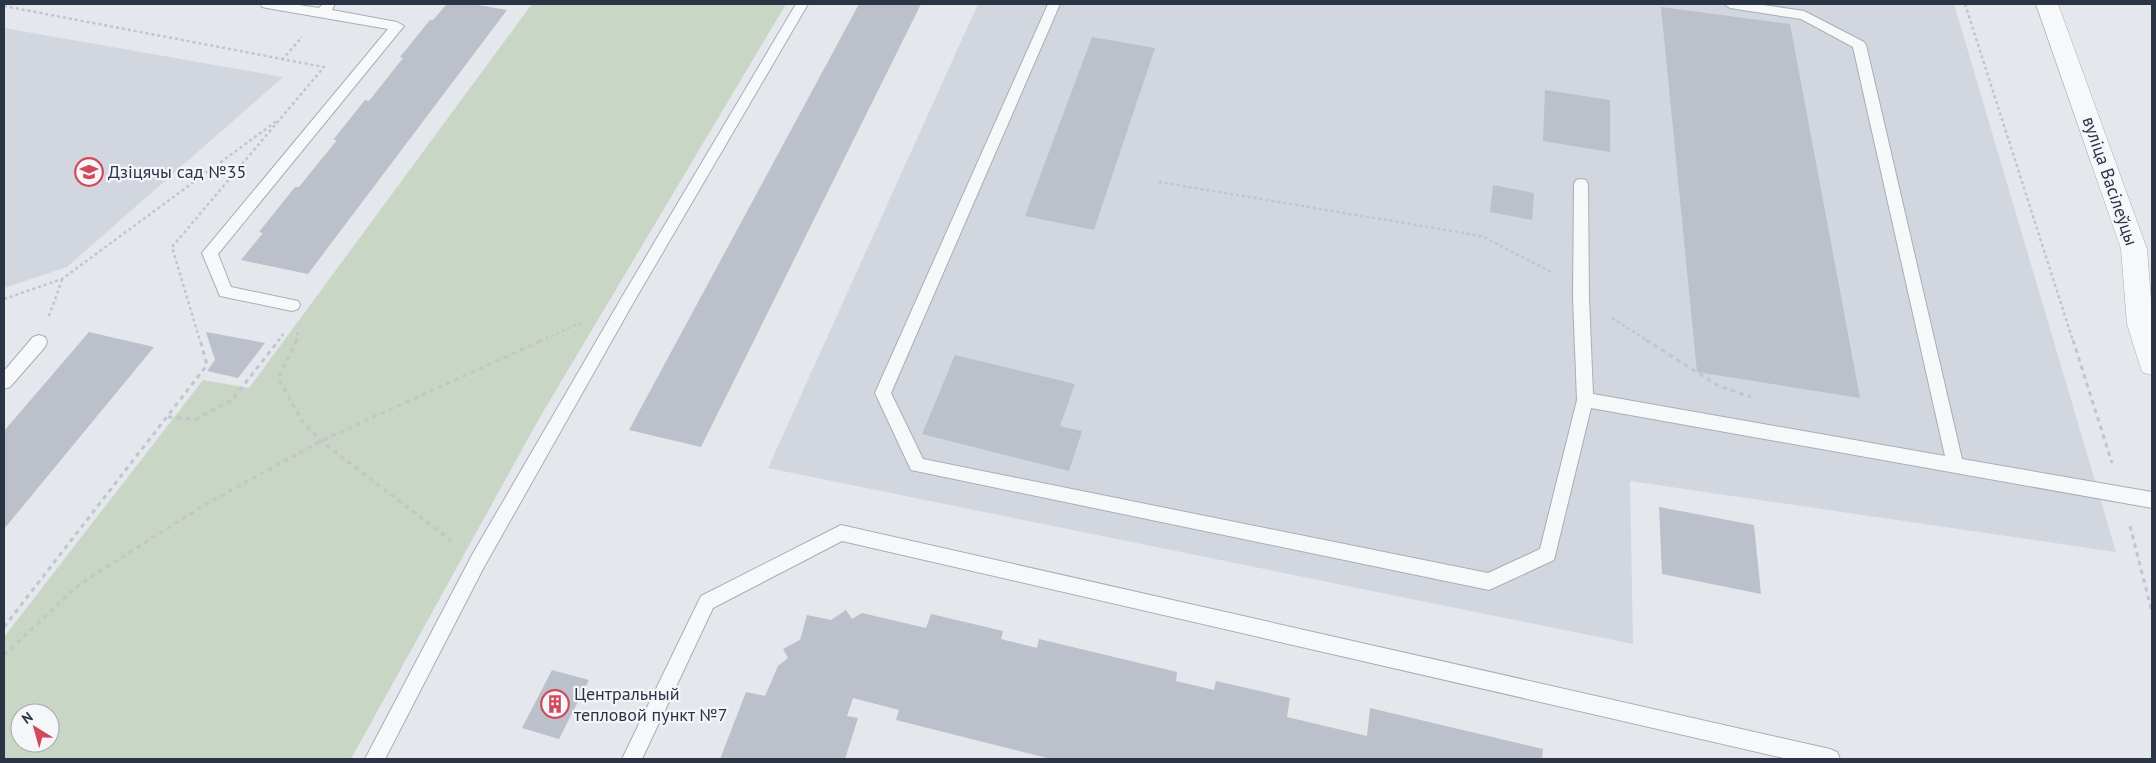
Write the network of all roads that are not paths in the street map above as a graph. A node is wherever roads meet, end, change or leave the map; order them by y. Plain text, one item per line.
1 (268, 4) edge
2 (802, 4) edge
3 (1054, 4) edge
4 (1730, 4) edge
5 (2047, 4) edge
6 (326, 8) edge
7 (1581, 184) dead end
8 (2144, 281) edge
9 (294, 311) road end
10 (39, 342) road end
11 (2152, 364) edge
12 (4, 382) edge
13 (1585, 400) junction
14 (1955, 464) junction
15 (2152, 500) edge
16 (375, 759) edge
17 (632, 759) edge
18 (1830, 759) edge

1 - 6 lane
2 - 16 lane
3 - 13 lane
4 - 14 lane
5 - 8 street, вуліца Васілеўцы
6 - 9 lane
7 - 13 lane
8 - 11 street, вуліца Васілеўцы
10 - 12 lane
13 - 14 lane
14 - 15 lane
17 - 18 lane

